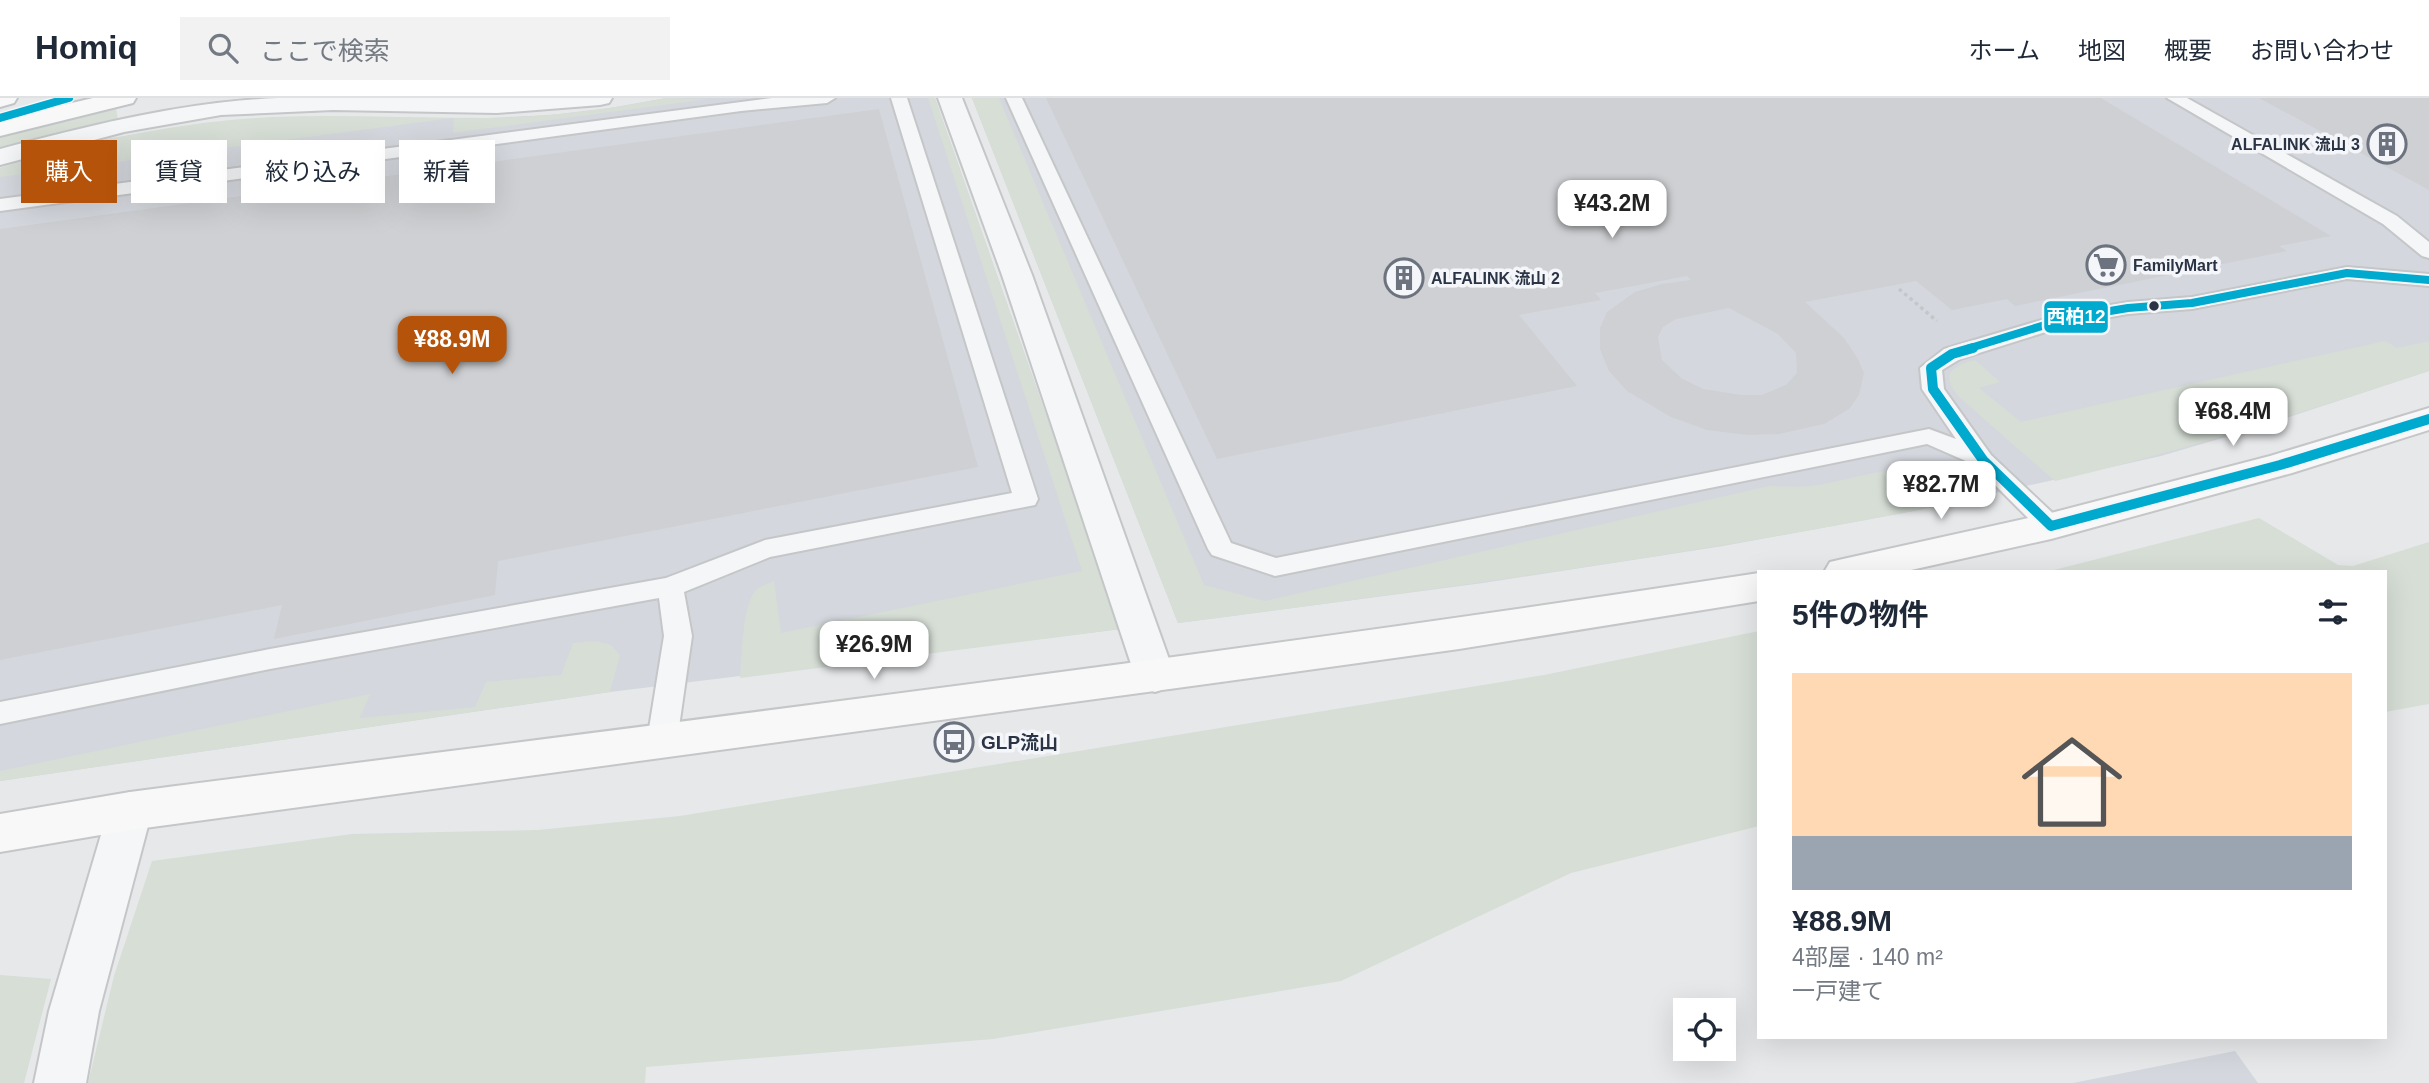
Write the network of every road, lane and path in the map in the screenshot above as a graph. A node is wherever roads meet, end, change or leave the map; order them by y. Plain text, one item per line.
1 (5, 98) edge
2 (69, 98) edge
3 (124, 98) edge
4 (600, 98) edge
5 (827, 98) edge
6 (899, 98) edge
7 (950, 98) edge
8 (1014, 98) edge
9 (2175, 98) edge
10 (0, 100) edge
11 (0, 118) edge
12 (0, 128) edge
13 (0, 157) edge
14 (0, 205) edge
15 (2429, 252) edge
16 (2429, 280) edge
17 (2429, 419) edge
18 (1983, 460) junction
19 (2052, 526) junction
20 (1852, 570) edge
21 (670, 587) junction
22 (1757, 587) edge
23 (1155, 676) junction
24 (0, 713) edge
25 (662, 741) junction
26 (130, 811) junction
27 (0, 834) edge
28 (60, 1083) edge

1 - 10 street
2 - 11 street
3 - 12 street
4 - 13 street
5 - 14 lane
6 - 21 lane
7 - 23 street
8 - 18 lane
9 - 15 lane
16 - 18 lane
17 - 19 street
18 - 19 lane
19 - 20 street
21 - 24 lane
21 - 25 lane
22 - 23 street
23 - 25 street
25 - 26 street
26 - 27 street
26 - 28 street

